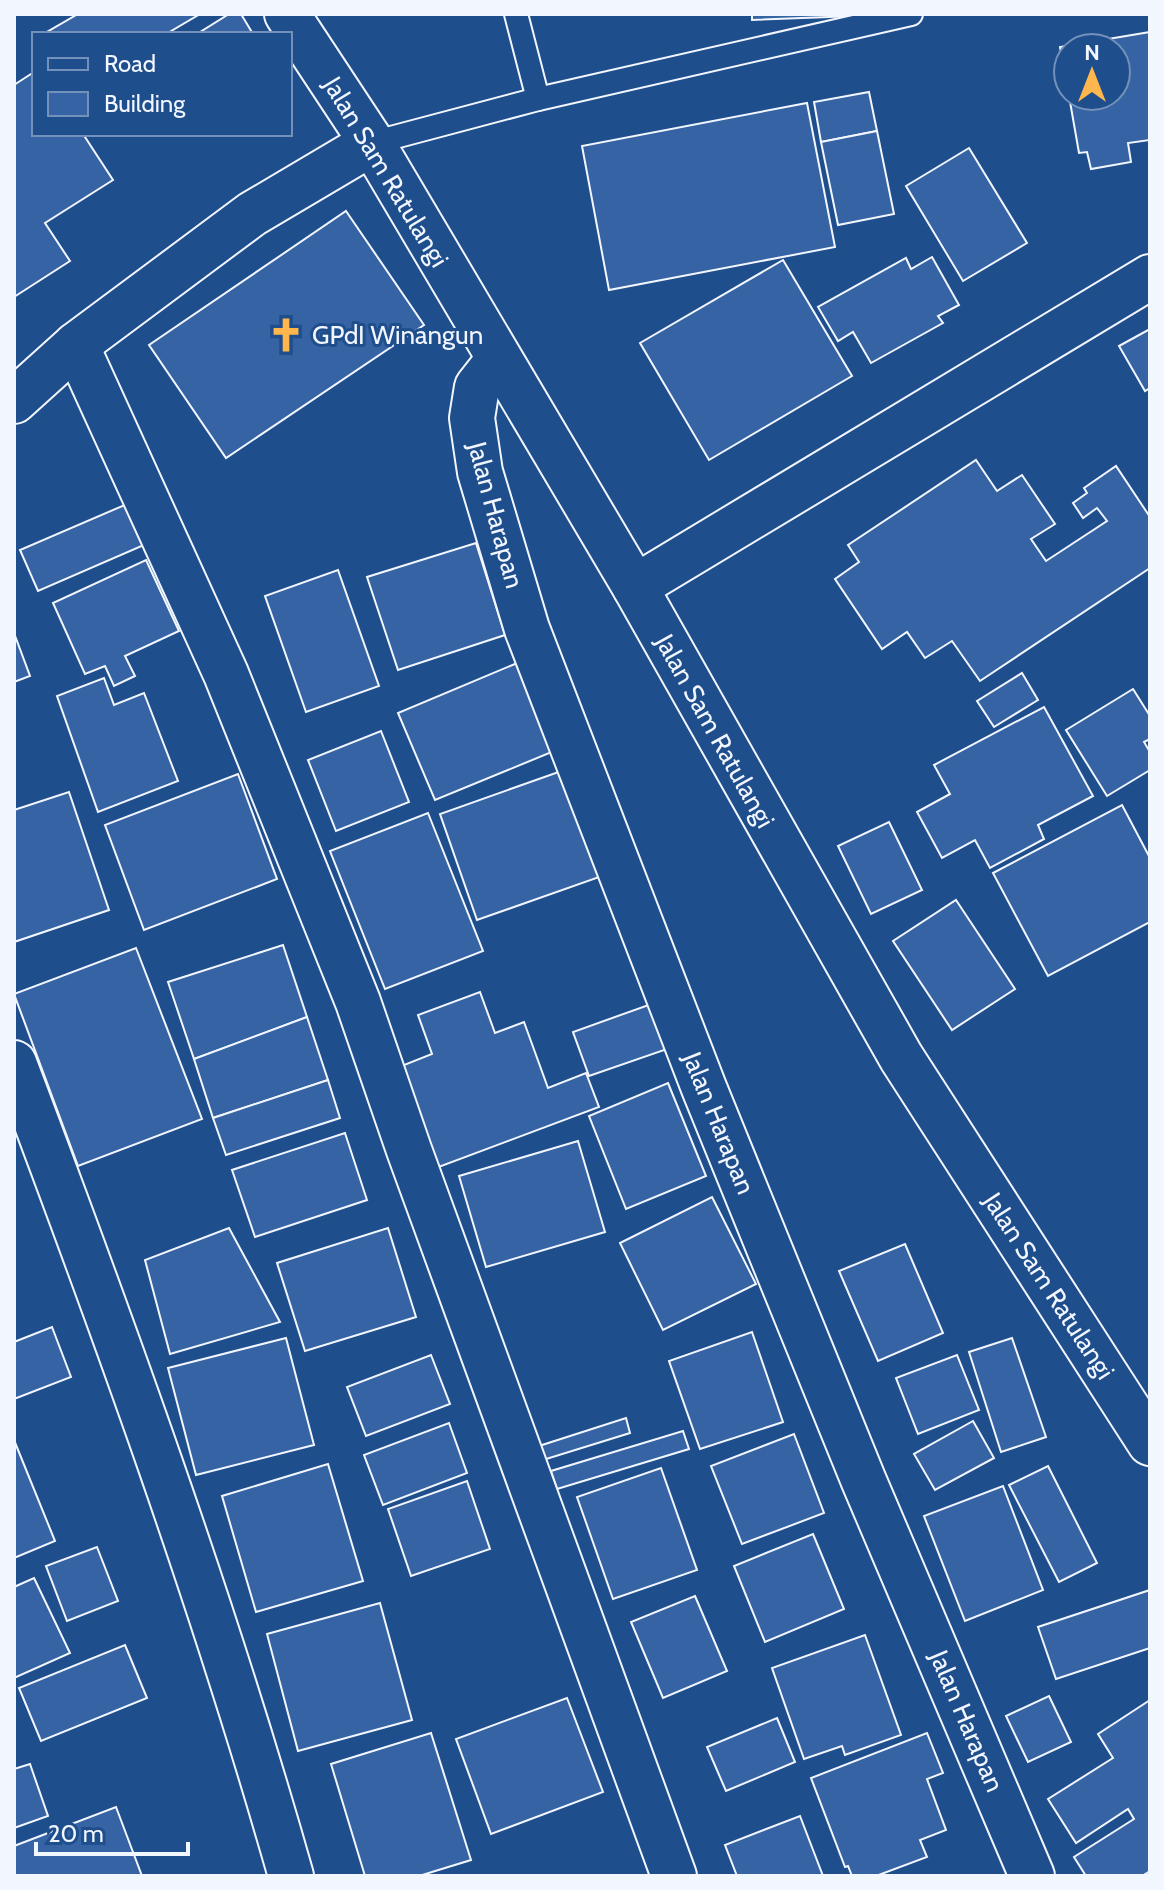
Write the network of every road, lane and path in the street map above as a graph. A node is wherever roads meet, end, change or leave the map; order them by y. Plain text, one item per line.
1 (287, 14) edge
2 (516, 14) edge
3 (911, 14) edge
4 (538, 99) junction
5 (372, 143) junction
6 (1150, 277) edge
7 (76, 345) junction
8 (499, 359) junction
9 (14, 401) edge
10 (635, 587) junction
11 (14, 1063) edge
12 (1150, 1443) edge
13 (291, 1876) edge
14 (674, 1876) edge
15 (1032, 1876) edge

1 - 5 main road, Jalan Sam Ratulangi
2 - 4 lane
3 - 4 lane
4 - 5 lane
5 - 7 main road
5 - 8 main road, Jalan Sam Ratulangi
6 - 10 main road
7 - 9 main road
7 - 14 main road
8 - 10 main road, Jalan Sam Ratulangi
8 - 15 main road, Jalan Harapan
10 - 12 main road, Jalan Sam Ratulangi
11 - 13 main road

